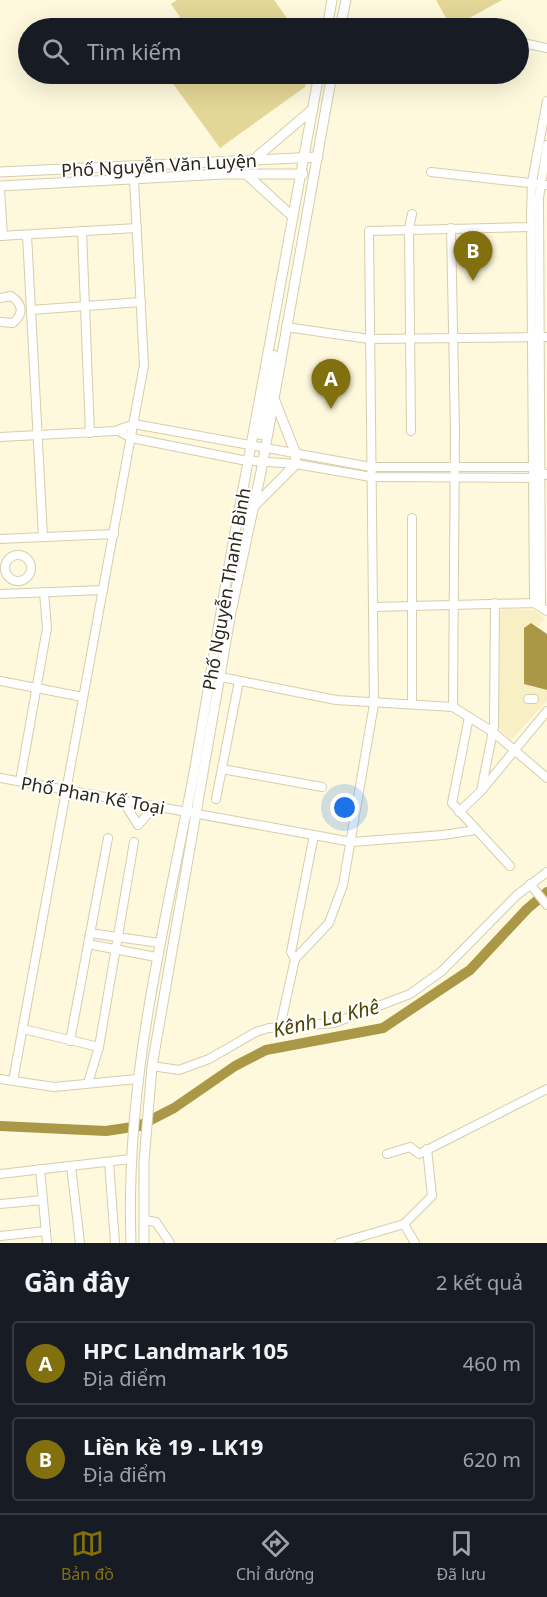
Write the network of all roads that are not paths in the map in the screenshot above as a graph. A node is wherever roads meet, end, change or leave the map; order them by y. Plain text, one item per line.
1 (332, 0) edge
2 (346, 0) edge
3 (329, 18) edge
4 (342, 18) edge
5 (529, 44) edge
6 (547, 48) edge
7 (317, 84) edge
8 (330, 84) edge
9 (547, 101) edge
10 (313, 109) junction
11 (547, 148) edge
12 (304, 155) junction
13 (318, 157) junction
14 (252, 160) junction
15 (0, 172) edge
16 (431, 172) dead end
17 (300, 173) junction
18 (246, 174) junction
19 (314, 175) junction
20 (134, 180) junction
21 (540, 183) edge
22 (0, 188) edge
23 (412, 214) dead end
24 (543, 214) edge
25 (292, 216) junction
26 (531, 227) junction
27 (136, 228) junction
28 (409, 228) junction
29 (451, 228) junction
30 (82, 231) junction
31 (27, 235) junction
32 (1, 236) edge
33 (544, 256) edge
34 (0, 298) edge
35 (141, 302) junction
36 (84, 307) junction
37 (31, 310) junction
38 (0, 322) edge
39 (286, 327) junction
40 (531, 337) junction
41 (544, 337) edge
42 (369, 339) junction
43 (410, 339) junction
44 (453, 339) junction
45 (274, 355) dead end
46 (274, 399) junction
47 (134, 424) junction
48 (411, 430) dead end
49 (118, 431) junction
50 (90, 432) junction
51 (37, 435) junction
52 (260, 435) dead end
53 (0, 437) edge
54 (132, 438) junction
55 (251, 446) junction
56 (265, 448) junction
57 (544, 450) edge
58 (295, 452) junction
59 (248, 461) junction
60 (263, 462) junction
61 (296, 464) junction
62 (371, 467) junction
63 (454, 467) junction
64 (532, 467) junction
65 (371, 477) junction
66 (454, 477) junction
67 (531, 477) junction
68 (544, 477) edge
69 (254, 506) junction
70 (412, 518) dead end
71 (114, 534) junction
72 (43, 537) junction
73 (0, 538) edge
74 (17, 538) junction
75 (17, 554) junction
76 (544, 555) edge
77 (18, 581) junction
78 (103, 590) junction
79 (44, 592) junction
80 (20, 593) junction
81 (0, 594) edge
82 (495, 603) junction
83 (454, 604) junction
84 (411, 605) junction
85 (374, 607) junction
86 (541, 607) edge
87 (221, 677) junction
88 (0, 681) edge
89 (239, 681) junction
90 (37, 688) junction
91 (84, 697) junction
92 (374, 704) junction
93 (412, 704) junction
94 (453, 707) junction
95 (547, 711) edge
96 (469, 717) junction
97 (493, 732) junction
98 (514, 752) junction
99 (222, 769) junction
100 (0, 778) edge
101 (547, 778) edge
102 (20, 782) junction
103 (322, 787) dead end
104 (66, 790) junction
105 (481, 791) junction
106 (216, 799) dead end
107 (123, 801) junction
108 (155, 806) junction
109 (185, 812) junction
110 (459, 812) junction
111 (196, 815) junction
112 (476, 830) junction
113 (314, 835) junction
114 (108, 838) dead end
115 (187, 841) dead end
116 (134, 842) dead end
117 (352, 842) junction
118 (510, 866) dead end
119 (547, 872) edge
120 (180, 878) dead end
121 (532, 887) junction
122 (547, 905) edge
123 (90, 933) junction
124 (118, 937) junction
125 (159, 943) junction
126 (88, 944) junction
127 (115, 949) junction
128 (156, 957) junction
129 (295, 959) junction
130 (280, 1027) junction
131 (23, 1029) junction
132 (70, 1041) junction
133 (99, 1047) junction
134 (152, 1066) junction
135 (0, 1079) edge
136 (136, 1079) junction
137 (13, 1081) junction
138 (88, 1083) junction
139 (547, 1089) edge
140 (427, 1149) junction
141 (387, 1154) dead end
142 (130, 1159) junction
143 (109, 1162) junction
144 (71, 1166) junction
145 (40, 1169) junction
146 (0, 1174) edge
147 (43, 1200) junction
148 (0, 1204) edge
149 (144, 1220) junction
150 (404, 1224) junction
151 (46, 1231) junction
152 (0, 1236) edge
153 (47, 1243) edge
154 (80, 1243) edge
155 (115, 1243) edge
156 (131, 1243) edge
157 (144, 1243) edge
158 (170, 1243) edge
159 (339, 1243) edge
160 (415, 1243) edge

1 - 3 main road
2 - 4 main road
5 - 6 street
7 - 10 main road, Phố Nguyễn Thanh Bình
8 - 13 main road, Phố Nguyễn Thanh Bình
9 - 21 street
10 - 12 main road, Phố Nguyễn Thanh Bình
10 - 14 main road
11 - 21 street
12 - 13 main road, Phố Nguyễn Văn Luyện
12 - 14 main road, Phố Nguyễn Văn Luyện
12 - 17 main road, Phố Nguyễn Thanh Bình
13 - 19 main road, Phố Nguyễn Thanh Bình
14 - 15 main road, Phố Nguyễn Văn Luyện
16 - 21 street
17 - 18 main road, Phố Nguyễn Văn Luyện
17 - 19 main road, Phố Nguyễn Văn Luyện
17 - 25 main road, Phố Nguyễn Thanh Bình
18 - 20 main road, Phố Nguyễn Văn Luyện
18 - 25 main road
19 - 39 main road, Phố Nguyễn Thanh Bình
20 - 22 main road, Phố Nguyễn Văn Luyện
20 - 27 street
21 - 24 street
21 - 26 street
22 - 32 street
23 - 28 street
24 - 33 street
25 - 55 main road, Phố Nguyễn Thanh Bình
26 - 29 street
26 - 40 street
27 - 30 street
27 - 35 street
28 - 29 street
28 - 42 street
28 - 43 street
29 - 44 street
30 - 31 street
30 - 36 street
31 - 32 street
31 - 37 street
33 - 41 street
34 - 38 street
35 - 36 street
35 - 47 street
36 - 37 street
36 - 50 street
37 - 51 street
39 - 42 street
39 - 46 main road, Phố Nguyễn Thanh Bình
40 - 41 street
40 - 44 street
40 - 64 street
41 - 57 street
42 - 43 street
42 - 62 street
43 - 44 street
43 - 48 street
44 - 63 street
45 - 52 street
46 - 56 main road, Phố Nguyễn Thanh Bình
46 - 58 main road
47 - 49 street
47 - 54 street
47 - 55 street
49 - 50 street
49 - 54 street
50 - 51 street
51 - 53 street
51 - 72 street
54 - 59 street
54 - 71 street
55 - 56 street
55 - 59 main road, Phố Nguyễn Thanh Bình
56 - 58 street
56 - 60 main road, Phố Nguyễn Thanh Bình
57 - 68 street
58 - 61 main road
58 - 62 street
59 - 60 street
59 - 109 main road, Phố Nguyễn Thanh Bình
60 - 61 street
60 - 69 main road, Phố Nguyễn Thanh Bình
61 - 65 street
61 - 69 main road
62 - 63 street
62 - 65 street
63 - 64 street
63 - 66 street
64 - 67 street
64 - 68 street
65 - 66 street
65 - 85 street
66 - 67 street
66 - 83 street
67 - 68 street
67 - 86 street
68 - 76 street
69 - 87 main road, Phố Nguyễn Thanh Bình
70 - 84 street
71 - 72 street
71 - 78 street
72 - 74 street
73 - 74 street
74 - 75 street
75 - 77 street
75 - 77 street
76 - 86 street
77 - 80 street
78 - 79 street
78 - 91 street
79 - 80 street
79 - 90 street
80 - 81 street
82 - 83 street
82 - 86 street
82 - 97 street
83 - 84 street
83 - 94 street
84 - 85 street
84 - 93 street
85 - 92 street
87 - 89 street
87 - 111 main road, Phố Nguyễn Thanh Bình
88 - 90 street
89 - 92 street
89 - 99 street
90 - 91 street
90 - 102 street
91 - 104 street
92 - 93 street
92 - 117 street
93 - 94 street
94 - 96 street
95 - 98 street
96 - 97 street
96 - 110 street
97 - 98 street
97 - 105 street
98 - 101 street
98 - 105 street
99 - 103 street
99 - 106 street
100 - 102 street, Phố Phan Kế Toại
102 - 104 street, Phố Phan Kế Toại
104 - 107 street, Phố Phan Kế Toại
104 - 131 street
105 - 110 street
107 - 108 street, Phố Phan Kế Toại
107 - 108 street
108 - 109 street, Phố Phan Kế Toại
109 - 111 street, Phố Phan Kế Toại
109 - 125 main road, Phố Nguyễn Thanh Bình
110 - 112 street
111 - 113 street, Phố Phan Kế Toại
111 - 134 main road, Phố Nguyễn Thanh Bình
112 - 117 street, Phố Phan Kế Toại
112 - 118 street
113 - 117 street, Phố Phan Kế Toại
113 - 129 street
114 - 123 street
115 - 120 street
116 - 124 street
117 - 129 street
119 - 121 street
121 - 122 street
121 - 130 street
123 - 124 street
123 - 126 street
124 - 125 street
124 - 127 street
125 - 128 main road, Phố Nguyễn Thanh Bình
126 - 127 street
126 - 132 street
127 - 128 street
127 - 133 street
128 - 136 main road, Phố Nguyễn Thanh Bình
129 - 130 street
130 - 134 street
131 - 132 street
131 - 137 street
132 - 133 street
133 - 138 street
134 - 149 main road, Phố Nguyễn Thanh Bình
135 - 137 street
136 - 138 street
136 - 142 main road, Phố Nguyễn Thanh Bình
137 - 138 street
139 - 140 street
140 - 141 street
140 - 150 street
142 - 143 street
142 - 156 main road
143 - 144 street
143 - 155 street
144 - 145 street
144 - 154 street
145 - 146 street
145 - 147 street
147 - 148 street
147 - 151 street
149 - 157 main road
149 - 158 street
150 - 159 street
150 - 160 street
151 - 152 street
151 - 153 street

